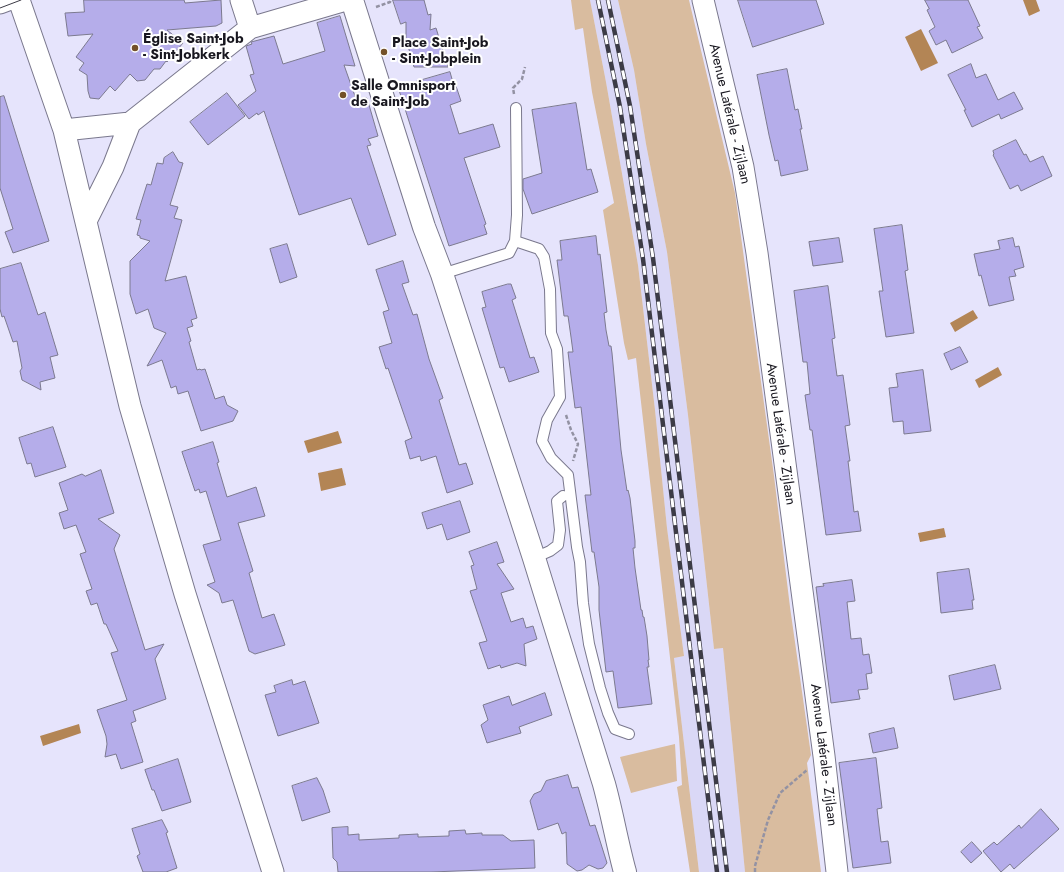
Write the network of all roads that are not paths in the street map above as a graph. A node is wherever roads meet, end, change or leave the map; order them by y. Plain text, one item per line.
1 (8, 0) edge
2 (19, 0) edge
3 (241, 0) edge
4 (346, 0) edge
5 (703, 0) edge
6 (0, 3) edge
7 (361, 4) edge
8 (306, 5) edge
9 (250, 28) junction
10 (516, 108) road end
11 (130, 123) junction
12 (64, 130) junction
13 (86, 221) junction
14 (515, 241) junction
15 (442, 274) junction
16 (563, 496) dead end
17 (534, 558) junction
18 (628, 734) dead end
19 (273, 872) edge
20 (625, 872) edge
21 (837, 872) edge

1 - 6 street
2 - 12 street
3 - 9 street
4 - 8 street
5 - 21 street, Avenue Latérale - Zijlaan
7 - 15 main road
8 - 9 street
9 - 11 street
10 - 14 lane
11 - 12 street
11 - 13 street
12 - 13 street
13 - 19 street
14 - 15 lane
14 - 18 lane
15 - 17 main road
16 - 17 lane
17 - 20 main road

